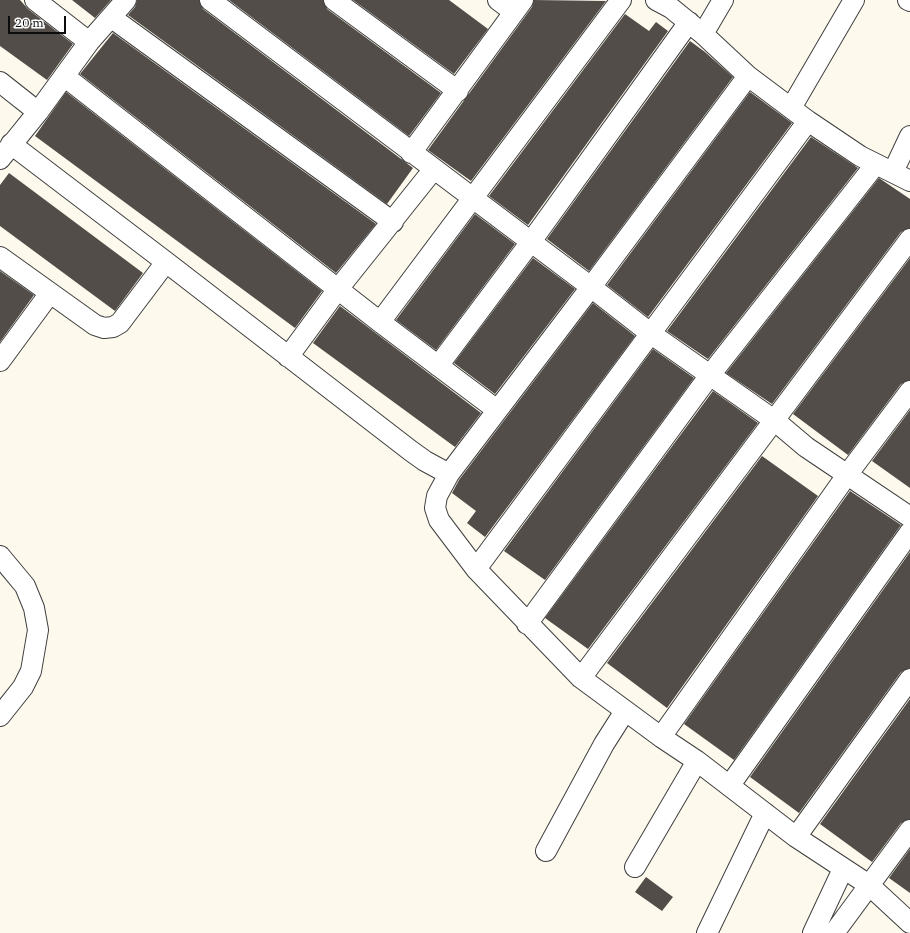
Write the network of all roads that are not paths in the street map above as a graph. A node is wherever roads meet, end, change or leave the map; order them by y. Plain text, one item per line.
1 (35, 0) edge
2 (126, 0) edge
3 (210, 0) edge
4 (334, 0) edge
5 (498, 0) edge
6 (621, 0) edge
7 (656, 0) edge
8 (723, 0) edge
9 (854, 0) edge
10 (518, 6) edge
11 (112, 18) junction
12 (696, 28) junction
13 (89, 42) junction
14 (64, 76) junction
15 (748, 76) junction
16 (0, 82) edge
17 (458, 91) junction
18 (791, 108) junction
19 (38, 112) junction
20 (808, 121) junction
21 (910, 136) edge
22 (5, 151) edge
23 (411, 153) junction
24 (433, 170) junction
25 (893, 173) edge
26 (472, 198) junction
27 (393, 222) junction
28 (910, 239) edge
29 (530, 243) junction
30 (0, 257) edge
31 (166, 262) junction
32 (590, 287) junction
33 (338, 290) junction
34 (50, 293) junction
35 (380, 322) junction
36 (650, 333) junction
37 (288, 356) junction
38 (0, 362) edge
39 (438, 366) junction
40 (710, 375) junction
41 (910, 391) edge
42 (497, 410) junction
43 (774, 420) junction
44 (449, 474) junction
45 (847, 475) junction
46 (910, 517) edge
47 (910, 532) edge
48 (0, 556) edge
49 (476, 569) junction
50 (527, 624) junction
51 (581, 678) junction
52 (910, 679) edge
53 (625, 711) junction
54 (0, 716) edge
55 (661, 737) junction
56 (698, 761) junction
57 (730, 785) junction
58 (765, 813) junction
59 (910, 830) edge
60 (796, 837) junction
61 (546, 851) dead end
62 (635, 867) dead end
63 (843, 869) junction
64 (869, 886) junction
65 (910, 923) edge
66 (707, 933) edge
67 (813, 933) edge
68 (834, 933) edge

1 - 13 street
2 - 11 street
3 - 23 street
4 - 17 street
5 - 10 street
6 - 26 street
7 - 12 street
8 - 12 street
9 - 18 street
10 - 17 street
11 - 13 street
11 - 27 street
12 - 15 street
12 - 29 street
13 - 14 street
14 - 19 street
14 - 33 street
15 - 18 street
15 - 32 street
16 - 19 street
17 - 23 street
18 - 20 street
19 - 22 street
20 - 25 street
20 - 36 street
21 - 25 street
22 - 31 street
23 - 24 street
24 - 26 street
24 - 27 street
25 - 40 street
26 - 29 street
26 - 35 street
27 - 33 street
28 - 43 street
29 - 32 street
29 - 39 street
30 - 34 street
31 - 34 street
31 - 37 street
32 - 36 street
32 - 42 street
33 - 35 street
33 - 37 street
34 - 38 street
35 - 39 street
36 - 40 street
36 - 49 street
37 - 44 street
39 - 42 street
40 - 43 street
40 - 50 street
41 - 45 street
42 - 44 street
43 - 45 street
43 - 51 street
44 - 49 street
45 - 46 street
45 - 55 street
47 - 57 street
48 - 54 street
49 - 50 street
50 - 51 street
51 - 53 street
52 - 60 street
53 - 55 street
53 - 61 street
55 - 56 street
56 - 57 street
56 - 62 street
57 - 58 street
58 - 60 street
58 - 66 street
59 - 64 street
60 - 63 street
63 - 64 street
63 - 67 street
64 - 65 street
64 - 68 street

